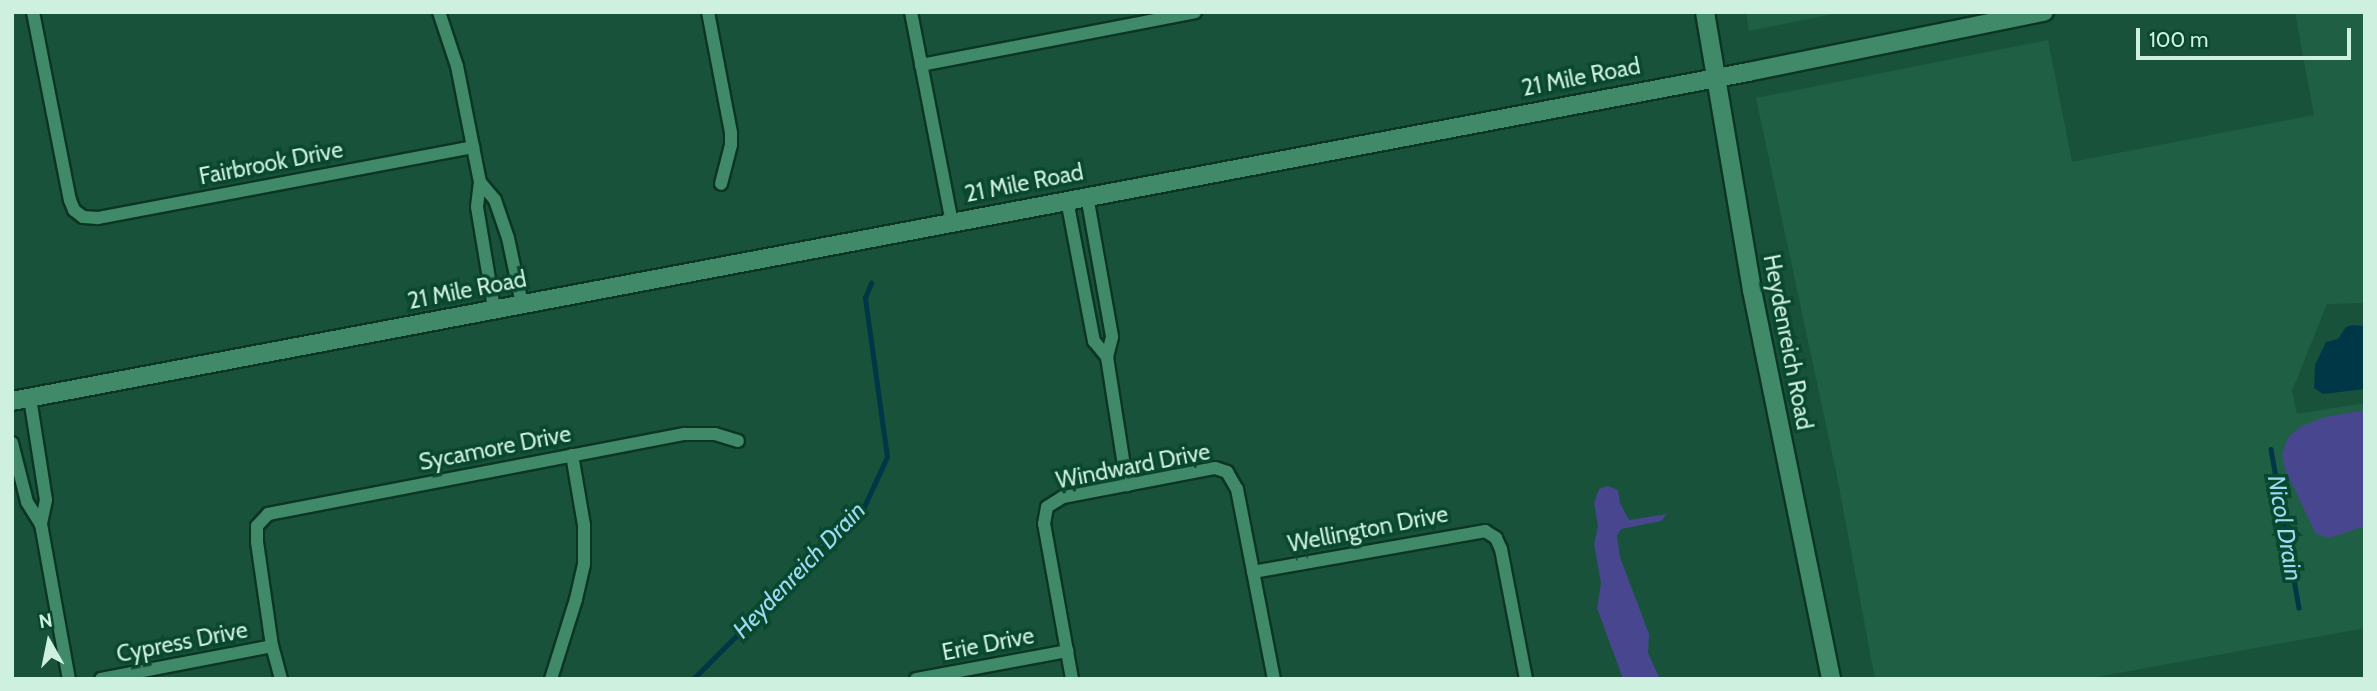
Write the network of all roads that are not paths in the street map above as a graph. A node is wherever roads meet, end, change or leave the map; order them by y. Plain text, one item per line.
1 (33, 12) edge
2 (439, 12) edge
3 (708, 12) edge
4 (911, 12) edge
5 (1195, 12) edge
6 (1706, 12) edge
7 (2044, 12) edge
8 (1129, 18) edge
9 (921, 65) junction
10 (1718, 77) junction
11 (473, 146) junction
12 (480, 182) junction
13 (721, 184) dead end
14 (1087, 197) junction
15 (1067, 200) junction
16 (952, 222) junction
17 (522, 304) junction
18 (494, 309) junction
19 (1107, 356) junction
20 (21, 400) edge
21 (738, 441) dead end
22 (12, 443) edge
23 (572, 455) junction
24 (1127, 485) junction
25 (41, 524) junction
26 (1253, 572) junction
27 (272, 646) junction
28 (1067, 651) junction
29 (69, 679) edge
30 (101, 679) edge
31 (281, 679) edge
32 (551, 679) edge
33 (916, 679) edge
34 (1072, 679) edge
35 (1274, 679) edge
36 (1526, 679) edge
37 (1831, 679) edge

1 - 11 street, Fairbrook Drive
2 - 11 street
3 - 13 street
4 - 9 street
5 - 8 street
6 - 10 street, Heydenreich Road
7 - 10 street, 21 Mile Road
8 - 9 street
9 - 16 street
10 - 14 street, 21 Mile Road
10 - 37 street, Heydenreich Road
11 - 12 street
12 - 17 street
12 - 18 street
14 - 15 street, 21 Mile Road
14 - 19 street
15 - 16 street, 21 Mile Road
15 - 19 street
16 - 17 street, 21 Mile Road
17 - 18 street, 21 Mile Road
18 - 20 street, 21 Mile Road
19 - 24 street
20 - 25 street
21 - 23 street, Sycamore Drive
22 - 25 street
23 - 27 street, Sycamore Drive
23 - 32 street
24 - 26 street, Windward Drive
24 - 28 street, Windward Drive
25 - 29 street
26 - 35 street
26 - 36 street, Wellington Drive
27 - 30 street, Cypress Drive
27 - 31 street
28 - 33 street, Erie Drive
28 - 34 street

